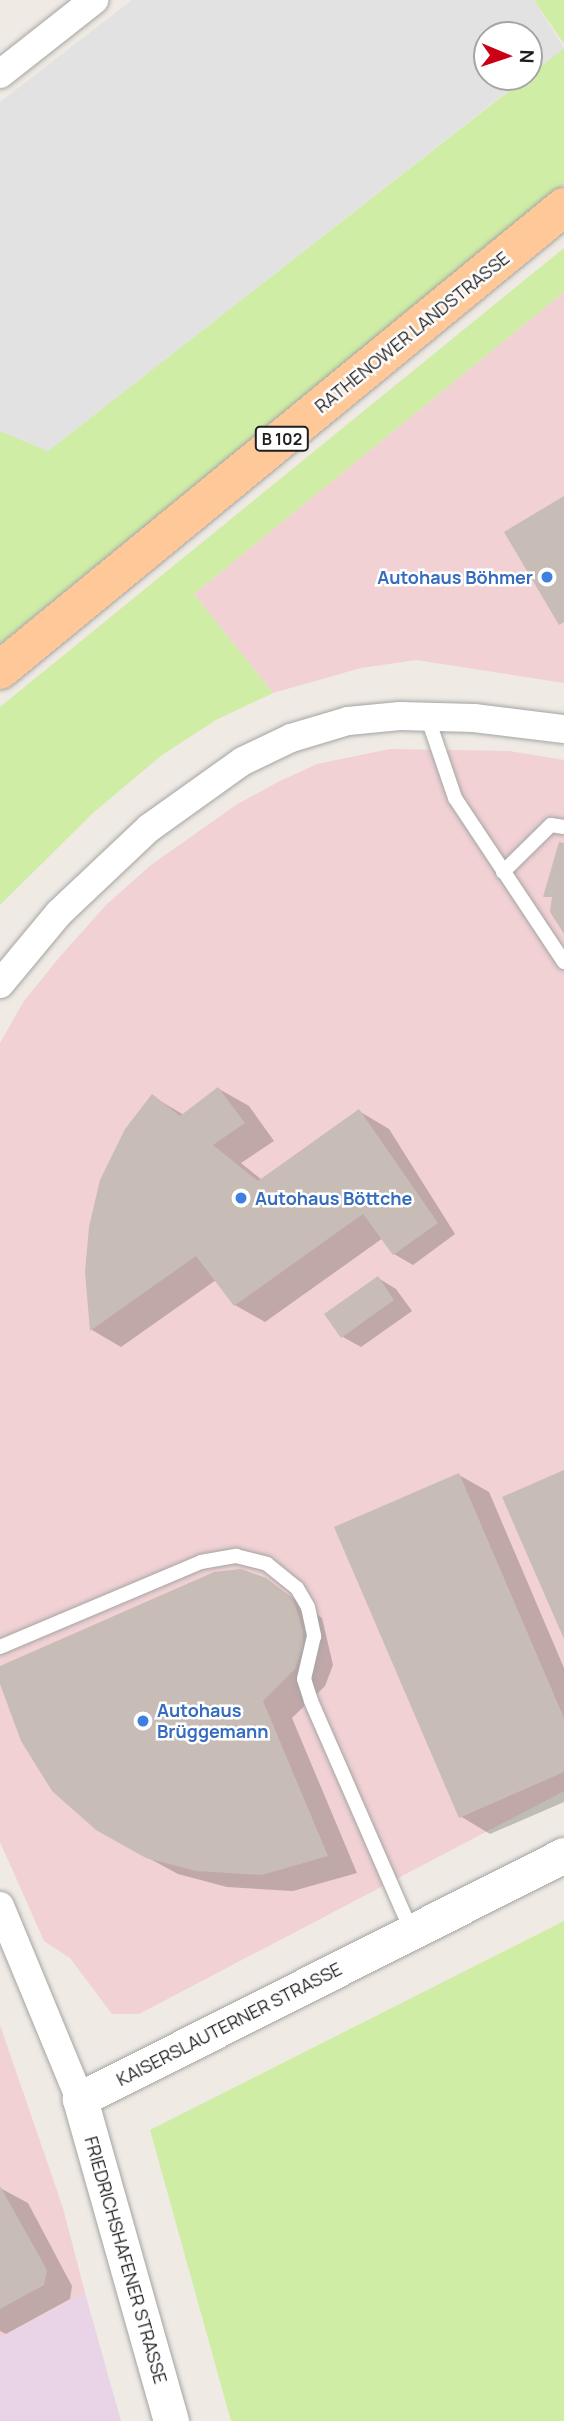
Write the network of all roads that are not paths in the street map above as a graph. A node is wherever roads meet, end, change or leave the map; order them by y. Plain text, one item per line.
1 (94, 0) edge
2 (0, 74) edge
3 (564, 207) edge
4 (0, 670) edge
5 (427, 716) junction
6 (564, 729) edge
7 (564, 827) edge
8 (503, 872) junction
9 (564, 962) edge
10 (0, 984) edge
11 (0, 1647) edge
12 (564, 1855) edge
13 (0, 1906) edge
14 (412, 1931) junction
15 (80, 2099) junction
16 (171, 2421) edge

1 - 2 street
3 - 4 main road, RATHENOWER LANDSTRASSE / B 102
5 - 6 street
5 - 8 lane
5 - 10 street
7 - 8 lane
8 - 9 lane
11 - 14 lane
12 - 14 street, KAISERSLAUTERNER STRASSE
13 - 15 street
14 - 15 street, KAISERSLAUTERNER STRASSE
15 - 16 street, FRIEDRICHSHAFENER STRASSE

